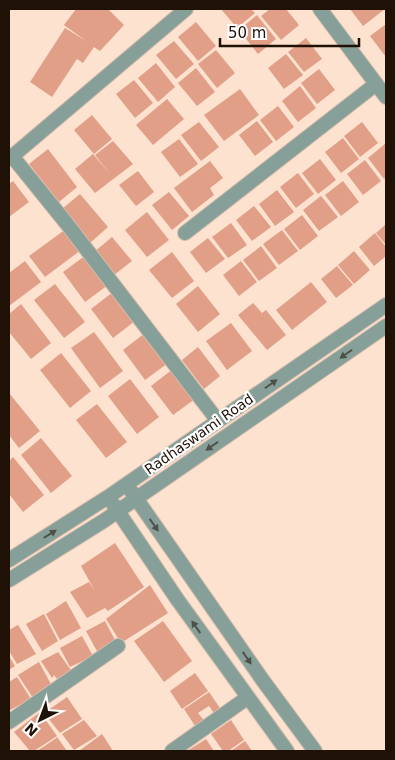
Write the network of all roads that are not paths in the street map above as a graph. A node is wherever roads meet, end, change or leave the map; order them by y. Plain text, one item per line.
1 (186, 9) edge
2 (320, 9) edge
3 (376, 84) junction
4 (386, 97) edge
5 (11, 158) edge
6 (185, 233) dead end
7 (386, 305) edge
8 (386, 326) edge
9 (218, 421) junction
10 (126, 484) junction
11 (108, 497) junction
12 (136, 498) junction
13 (118, 511) junction
14 (9, 560) edge
15 (9, 580) edge
16 (118, 646) dead end
17 (247, 698) junction
18 (9, 722) edge
19 (172, 751) edge
20 (286, 751) edge
21 (315, 751) edge

1 - 5 street
2 - 3 street
3 - 4 street
3 - 6 street
5 - 9 street
9 -> 7 street, Radhaswami Road
8 -> 12 street, Radhaswami Road
9 - 10 street, Radhaswami Road
10 - 11 street, Radhaswami Road
10 - 12 street
11 - 13 street
14 -> 11 street, Radhaswami Road
12 - 13 street, Radhaswami Road
12 -> 21 street
13 - 15 street, Radhaswami Road
17 -> 13 street
16 - 18 street
17 - 19 street
17 - 20 street

